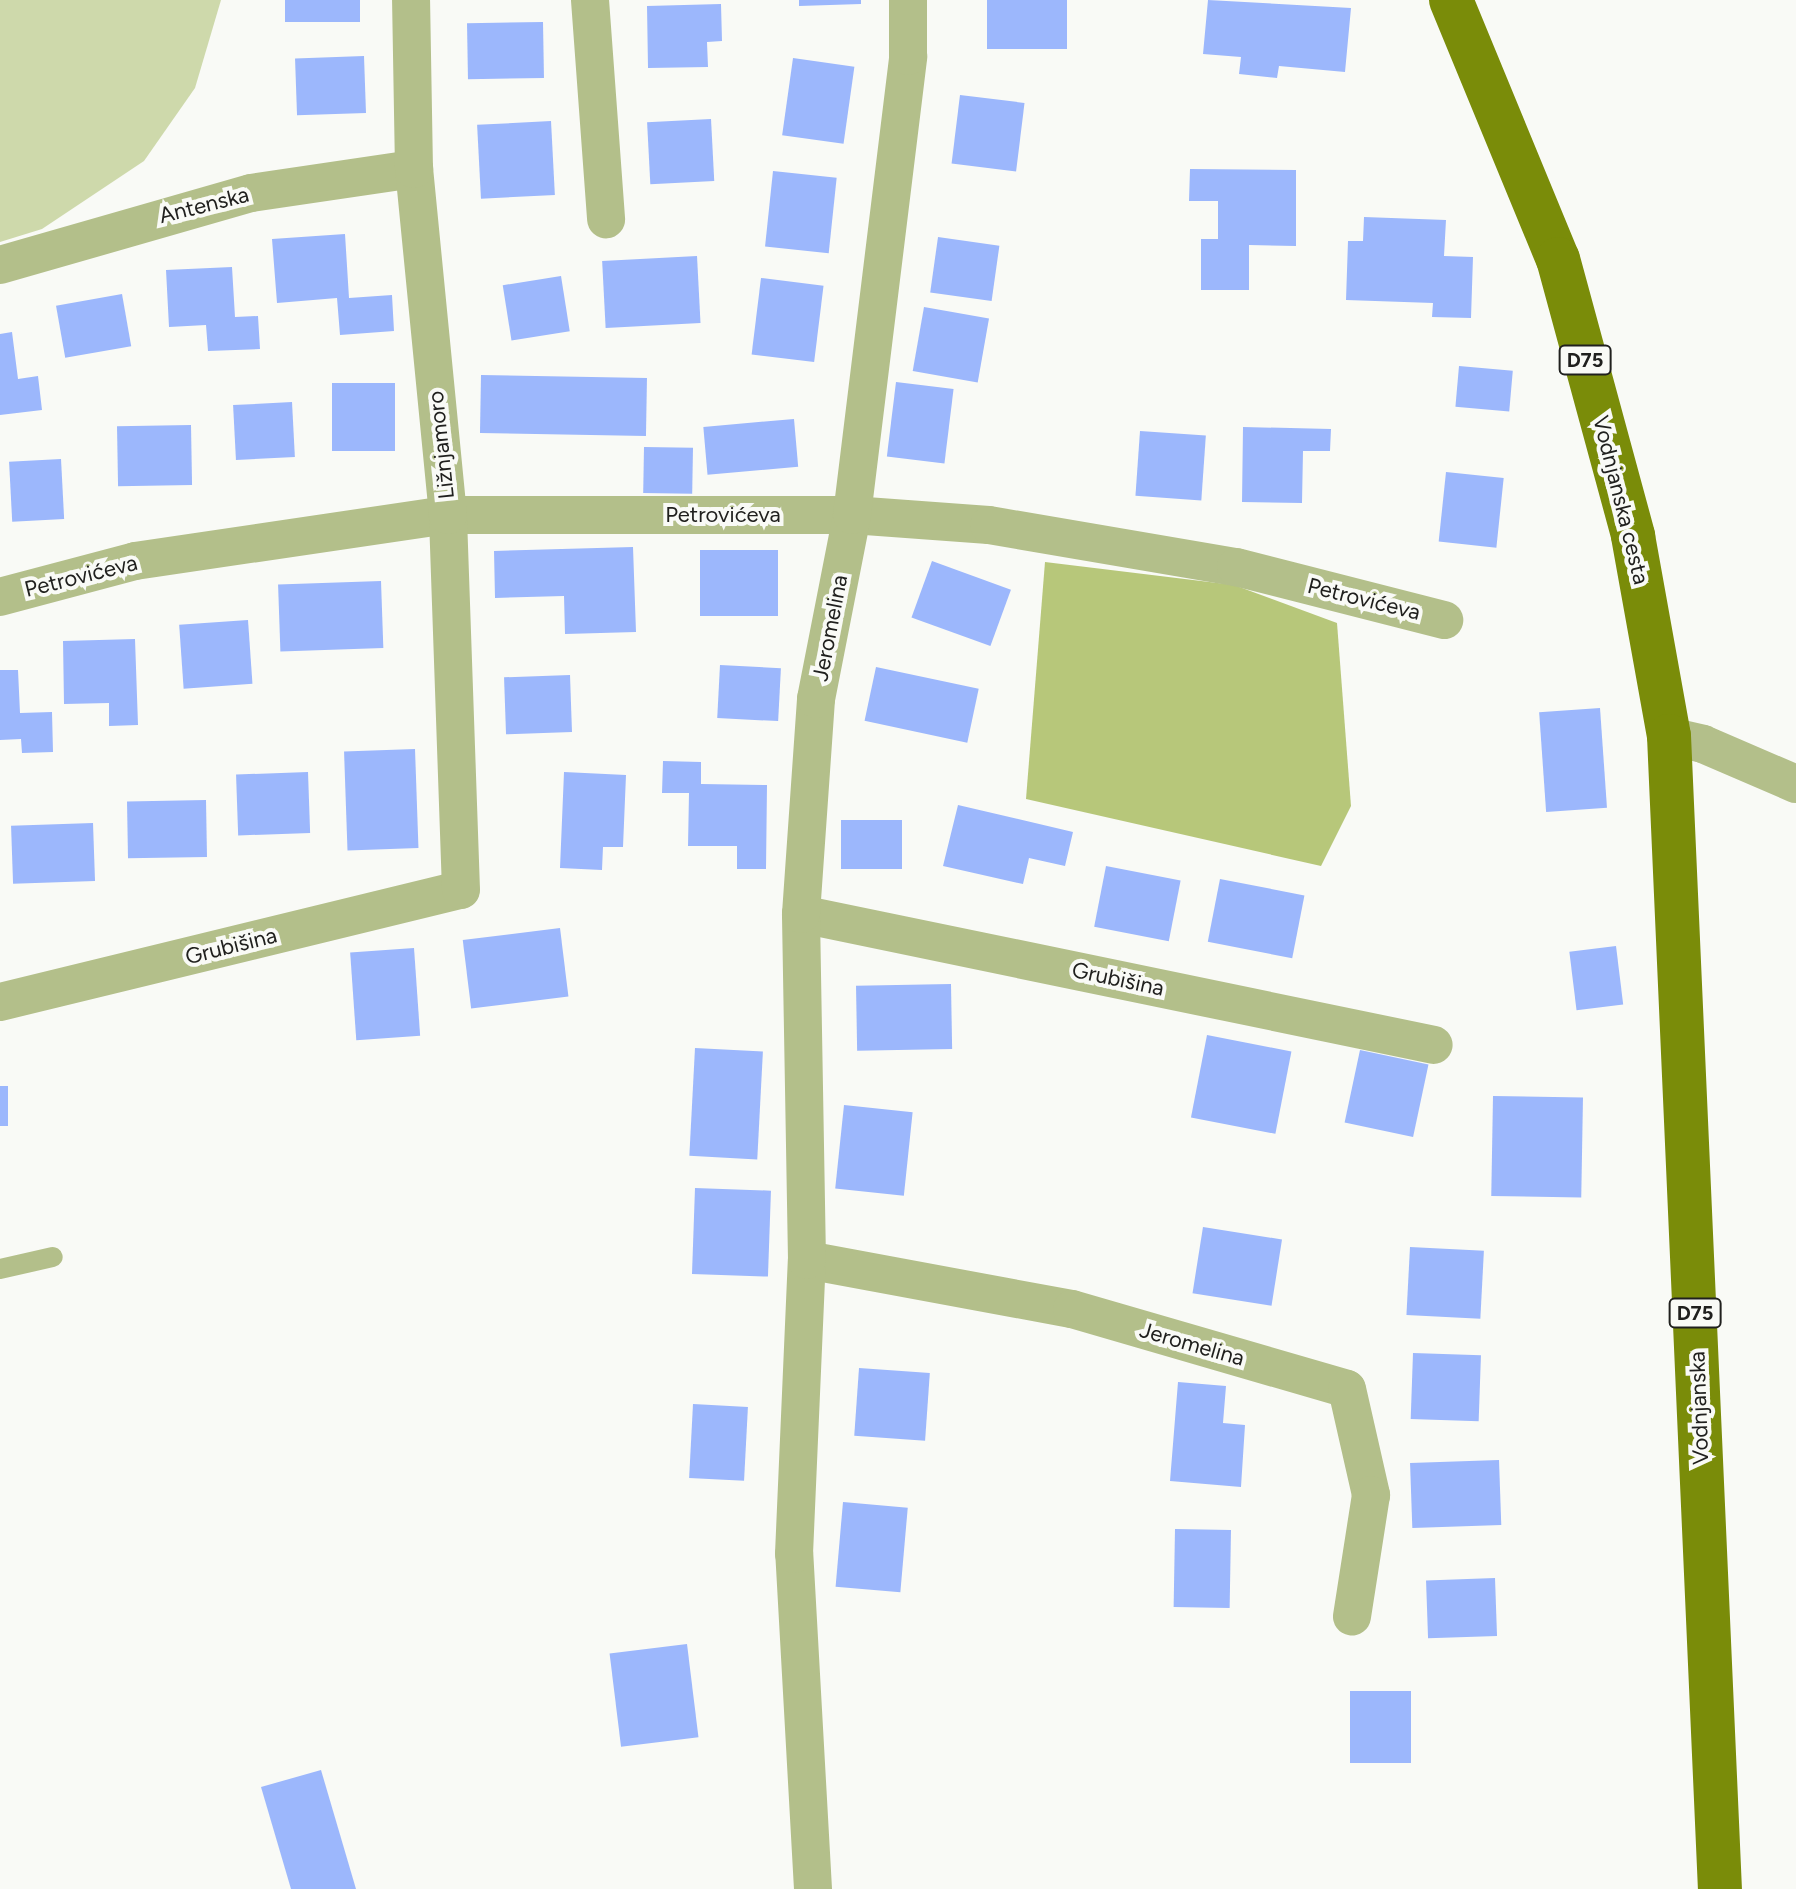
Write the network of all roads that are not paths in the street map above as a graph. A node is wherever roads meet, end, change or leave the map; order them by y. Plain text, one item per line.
1 (411, 0) edge
2 (590, 0) edge
3 (908, 0) edge
4 (1451, 0) edge
5 (414, 169) junction
6 (606, 219) dead end
7 (0, 265) edge
8 (448, 515) junction
9 (852, 515) junction
10 (0, 597) edge
11 (1444, 620) dead end
12 (1669, 736) junction
13 (1796, 784) edge
14 (461, 890) joint
15 (801, 914) junction
16 (0, 1002) edge
17 (1434, 1045) dead end
18 (53, 1257) dead end
19 (807, 1260) junction
20 (0, 1269) edge
21 (1352, 1617) dead end
22 (813, 1889) edge
23 (1720, 1889) edge

1 - 5 street, Ližnjamoro
2 - 6 street
3 - 9 street, Jeromelina
4 - 12 main road, Vodnjanska cesta / D75
5 - 7 street, Antenska
5 - 8 street, Ližnjamoro
8 - 9 street, Petrovićeva
8 - 10 street, Petrovićeva
8 - 14 street, Ližnjamoro
9 - 11 street, Petrovićeva
9 - 15 street, Jeromelina
12 - 13 street
12 - 23 main road, Vodnjanska / D75
14 - 16 street, Grubišina
15 - 17 street, Grubišina
15 - 19 street, Jeromelina
18 - 20 lane
19 - 21 street, Jeromelina
19 - 22 street, Jeromelina

